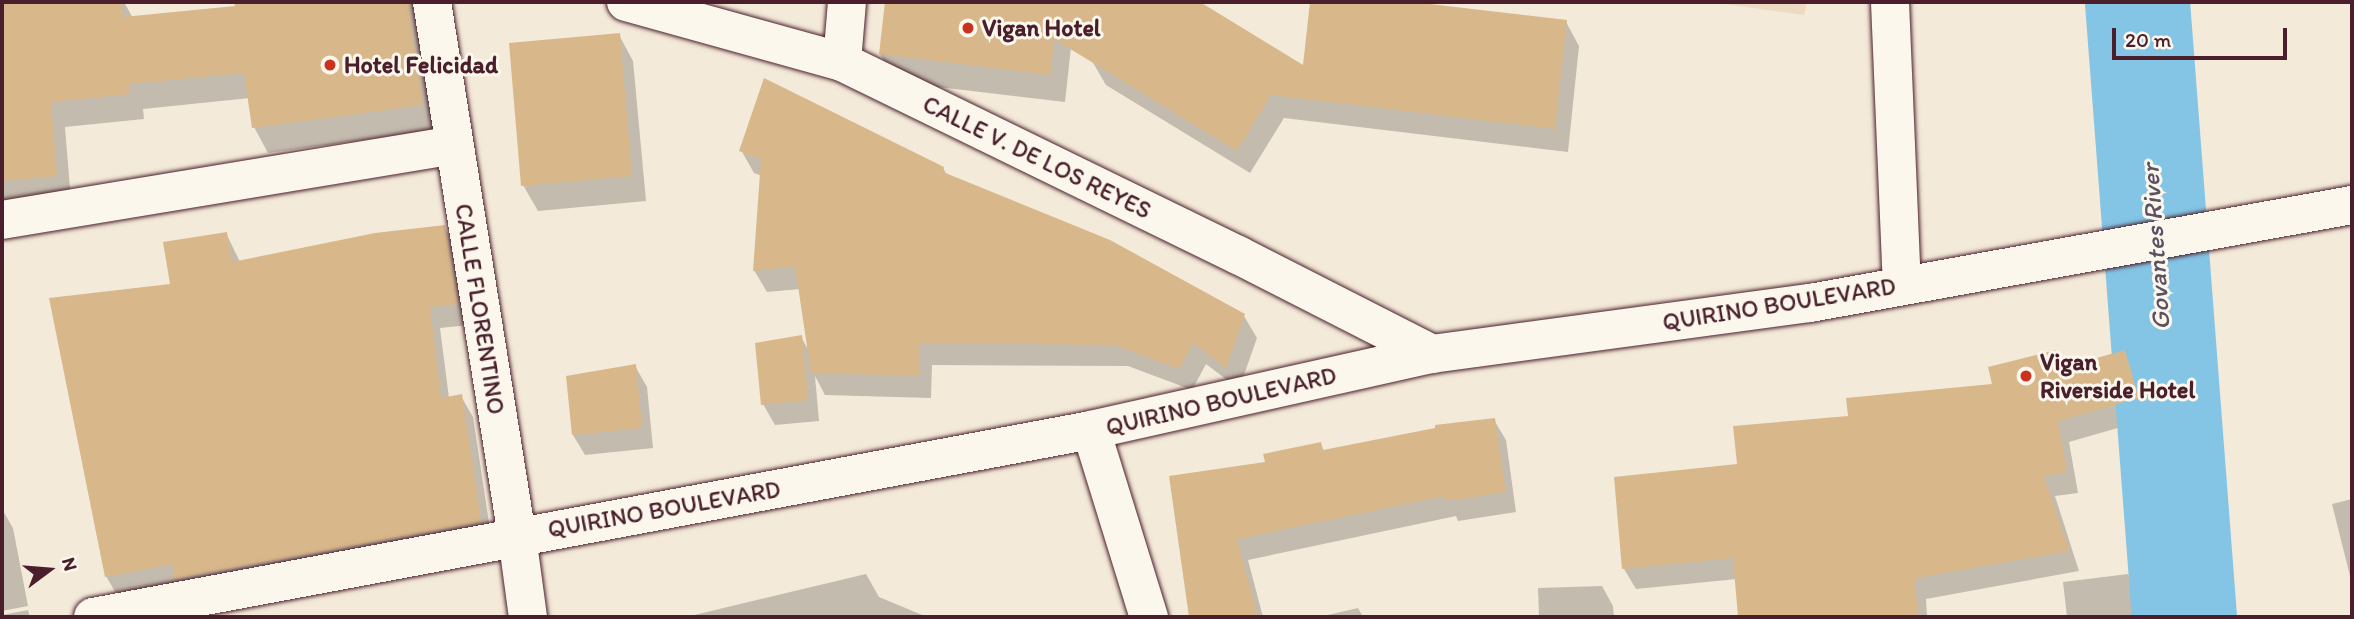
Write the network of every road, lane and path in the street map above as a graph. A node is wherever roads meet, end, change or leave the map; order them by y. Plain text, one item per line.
1 (432, 2) edge
2 (626, 2) edge
3 (846, 2) edge
4 (1890, 2) edge
5 (842, 62) junction
6 (453, 145) junction
7 (2352, 205) edge
8 (2, 220) edge
9 (1902, 285) junction
10 (1432, 354) junction
11 (1091, 430) junction
12 (517, 536) junction
13 (93, 617) edge
14 (528, 617) edge
15 (1149, 617) edge

1 - 6 street, CALLE FLORENTINO
2 - 5 street, CALLE V. DE LOS REYES
3 - 5 street
4 - 9 street
5 - 10 street, CALLE V. DE LOS REYES
6 - 8 street
6 - 12 street, CALLE FLORENTINO
7 - 9 street, QUIRINO BOULEVARD
9 - 10 street, QUIRINO BOULEVARD
10 - 11 street, QUIRINO BOULEVARD
11 - 12 street, QUIRINO BOULEVARD
11 - 15 street
12 - 13 street, QUIRINO BOULEVARD
12 - 14 street, CALLE FLORENTINO

